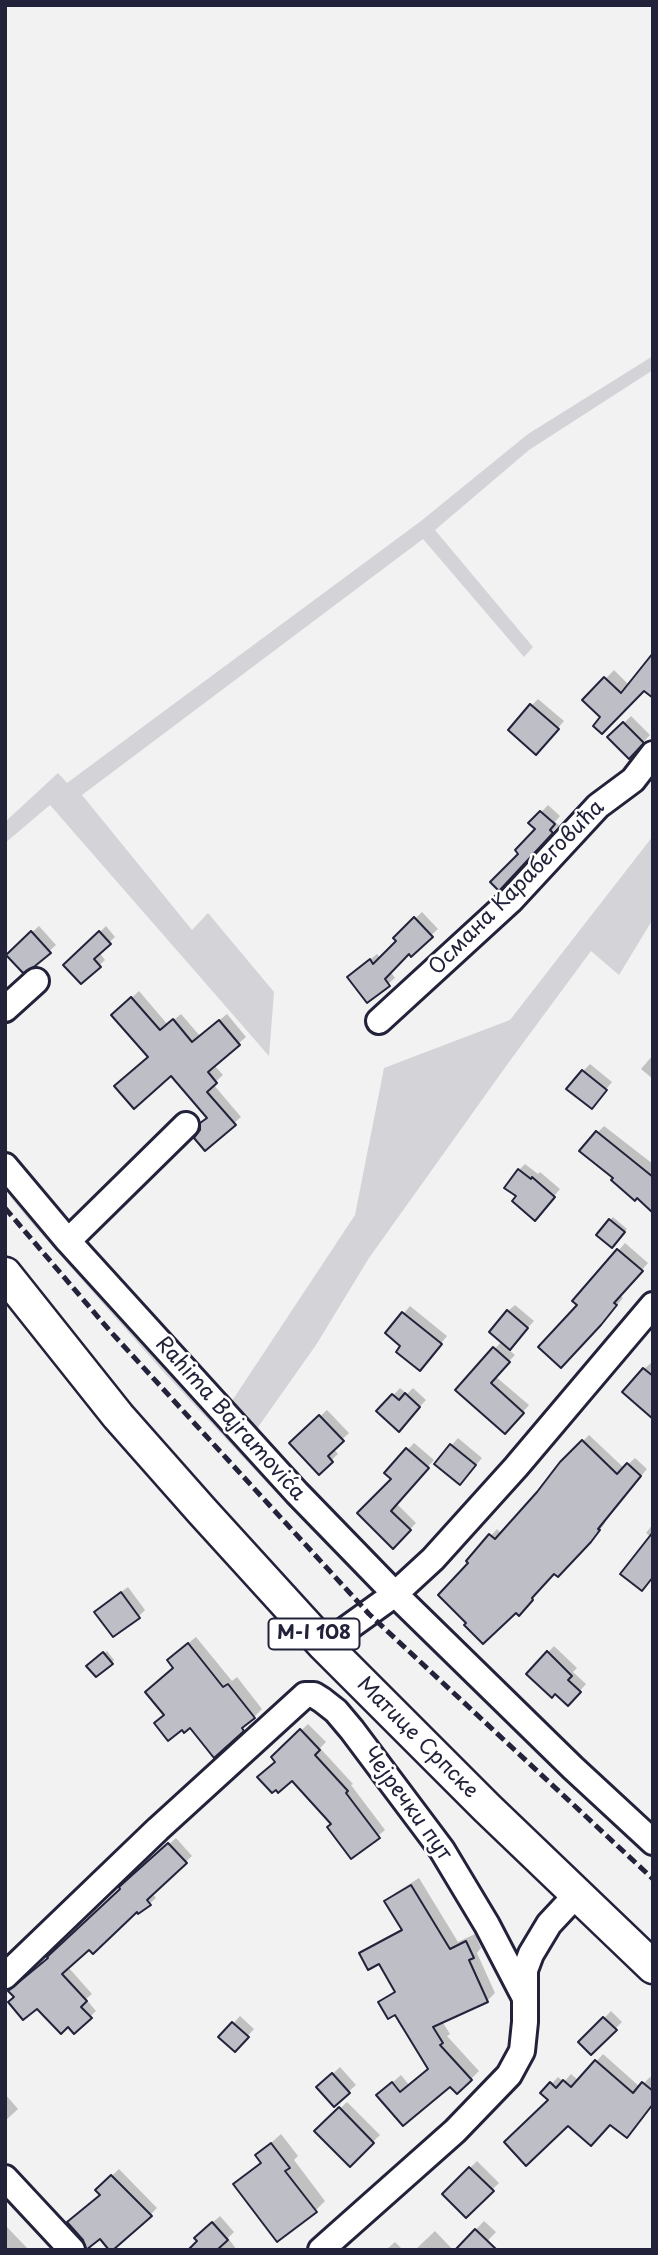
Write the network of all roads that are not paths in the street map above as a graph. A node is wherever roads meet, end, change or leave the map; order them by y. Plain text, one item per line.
1 (653, 754) edge
2 (36, 981) dead end
3 (5, 1009) edge
4 (379, 1021) dead end
5 (186, 1125) dead end
6 (5, 1166) edge
7 (68, 1241) junction
8 (5, 1274) edge
9 (653, 1305) edge
10 (395, 1594) junction
11 (324, 1644) junction
12 (653, 1842) edge
13 (577, 1894) junction
14 (653, 1966) edge
15 (5, 1976) edge
16 (525, 1998) junction
17 (5, 2178) edge
18 (72, 2250) edge
19 (321, 2250) edge

1 - 4 street, Османа Карабеговића
2 - 3 street
5 - 7 street
6 - 7 street, Rahima Bajramovića
7 - 10 street, Rahima Bajramovića
8 - 11 main road, Матице Српске / M-I 108
9 - 10 street
10 - 11 street
10 - 12 street, Rahima Bajramovića
11 - 13 main road, Матице Српске / M-I 108
13 - 14 main road, Матице Српске / M-I 108
13 - 16 street
15 - 16 street, Чејречки пут
16 - 19 street, Чејречки пут
17 - 18 street

